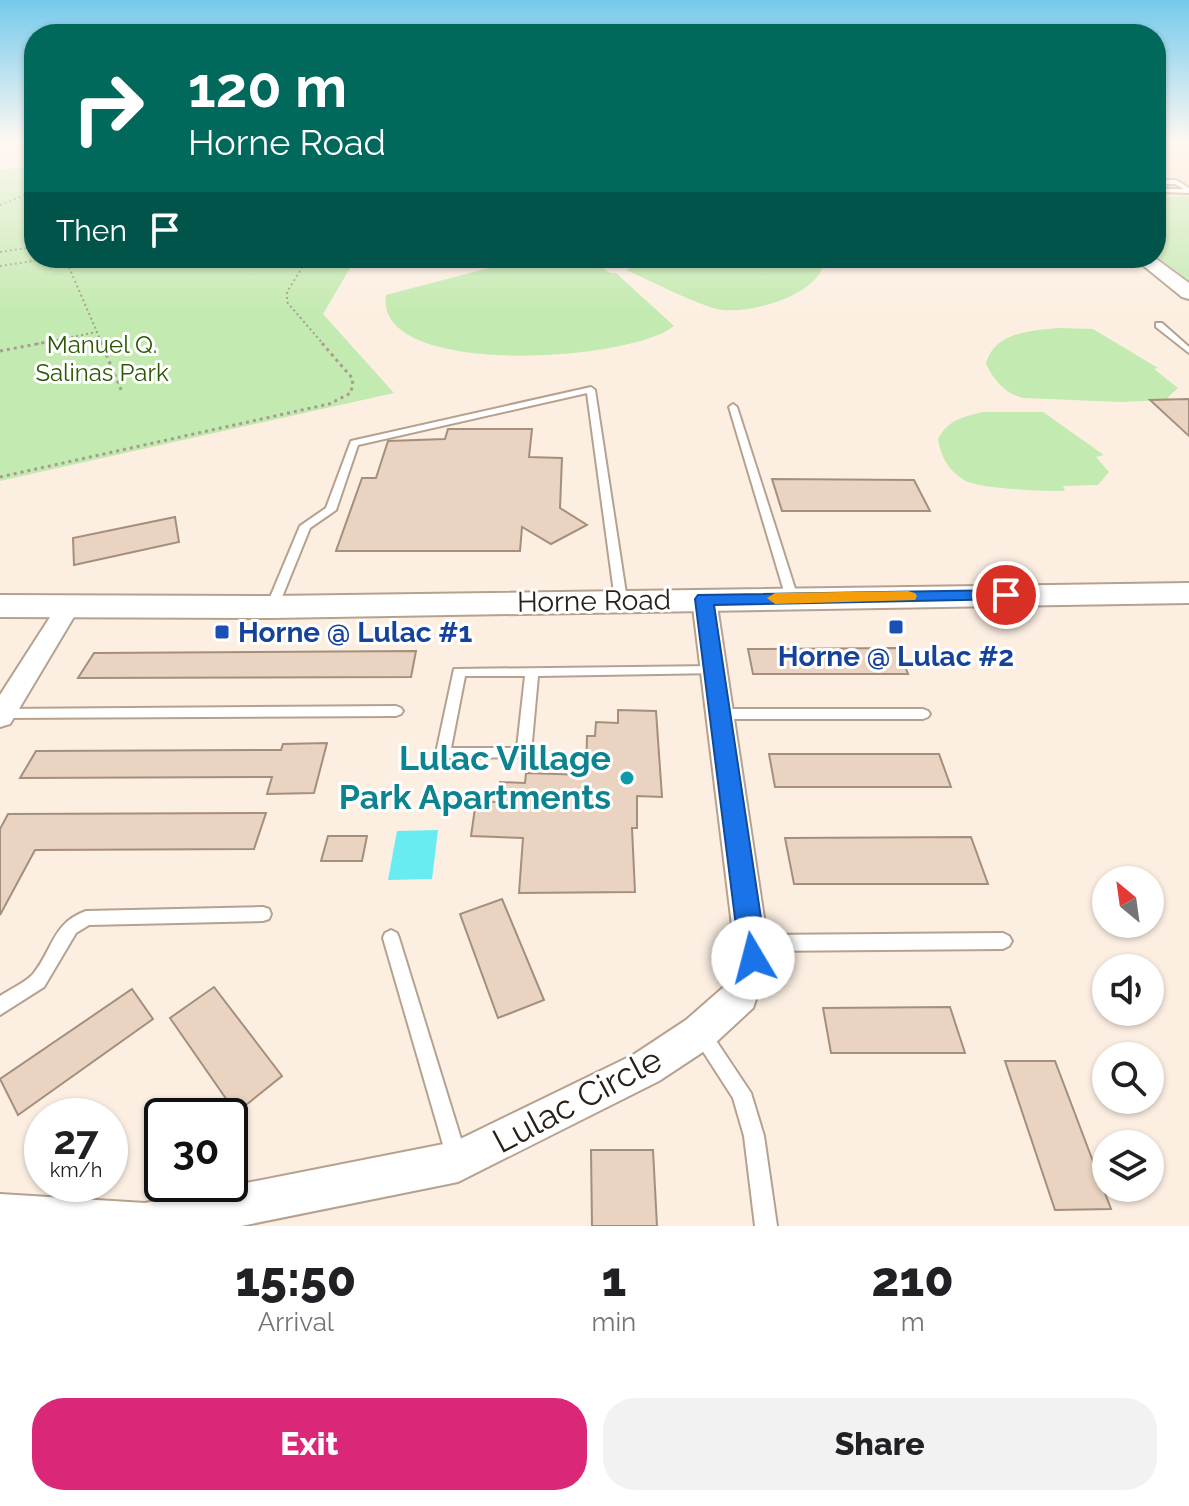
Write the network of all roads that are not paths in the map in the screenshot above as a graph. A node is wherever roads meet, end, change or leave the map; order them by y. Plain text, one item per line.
1 (1156, 268) edge
2 (1189, 293) edge
3 (1159, 325) dead end
4 (1189, 351) edge
5 (733, 407) dead end
6 (1189, 593) edge
7 (792, 598) junction
8 (704, 599) junction
9 (621, 600) junction
10 (69, 605) junction
11 (0, 606) edge
12 (272, 607) junction
13 (714, 670) junction
14 (532, 672) junction
15 (396, 711) dead end
16 (2, 712) edge
17 (720, 714) junction
18 (923, 714) dead end
19 (263, 914) dead end
20 (391, 938) dead end
21 (1003, 941) dead end
22 (751, 943) junction
23 (0, 1006) edge
24 (699, 1033) junction
25 (458, 1162) junction
26 (0, 1215) edge
27 (766, 1226) edge

1 - 2 main road
3 - 4 lane
5 - 7 lane
6 - 7 main road, Horne Road
7 - 8 main road, Horne Road
8 - 9 main road, Horne Road
8 - 13 street, Lulac Circle
9 - 12 main road, Horne Road
9 - 12 lane
10 - 11 main road, Horne Road
10 - 12 main road, Horne Road
10 - 16 street
13 - 14 lane
13 - 17 street, Lulac Circle
14 - 14 lane
15 - 16 lane
17 - 18 lane
17 - 22 street, Lulac Circle
19 - 23 lane
20 - 25 lane
21 - 22 lane
22 - 24 street, Lulac Circle
24 - 25 street, Lulac Circle
24 - 27 lane
25 - 26 street, Lulac Circle

